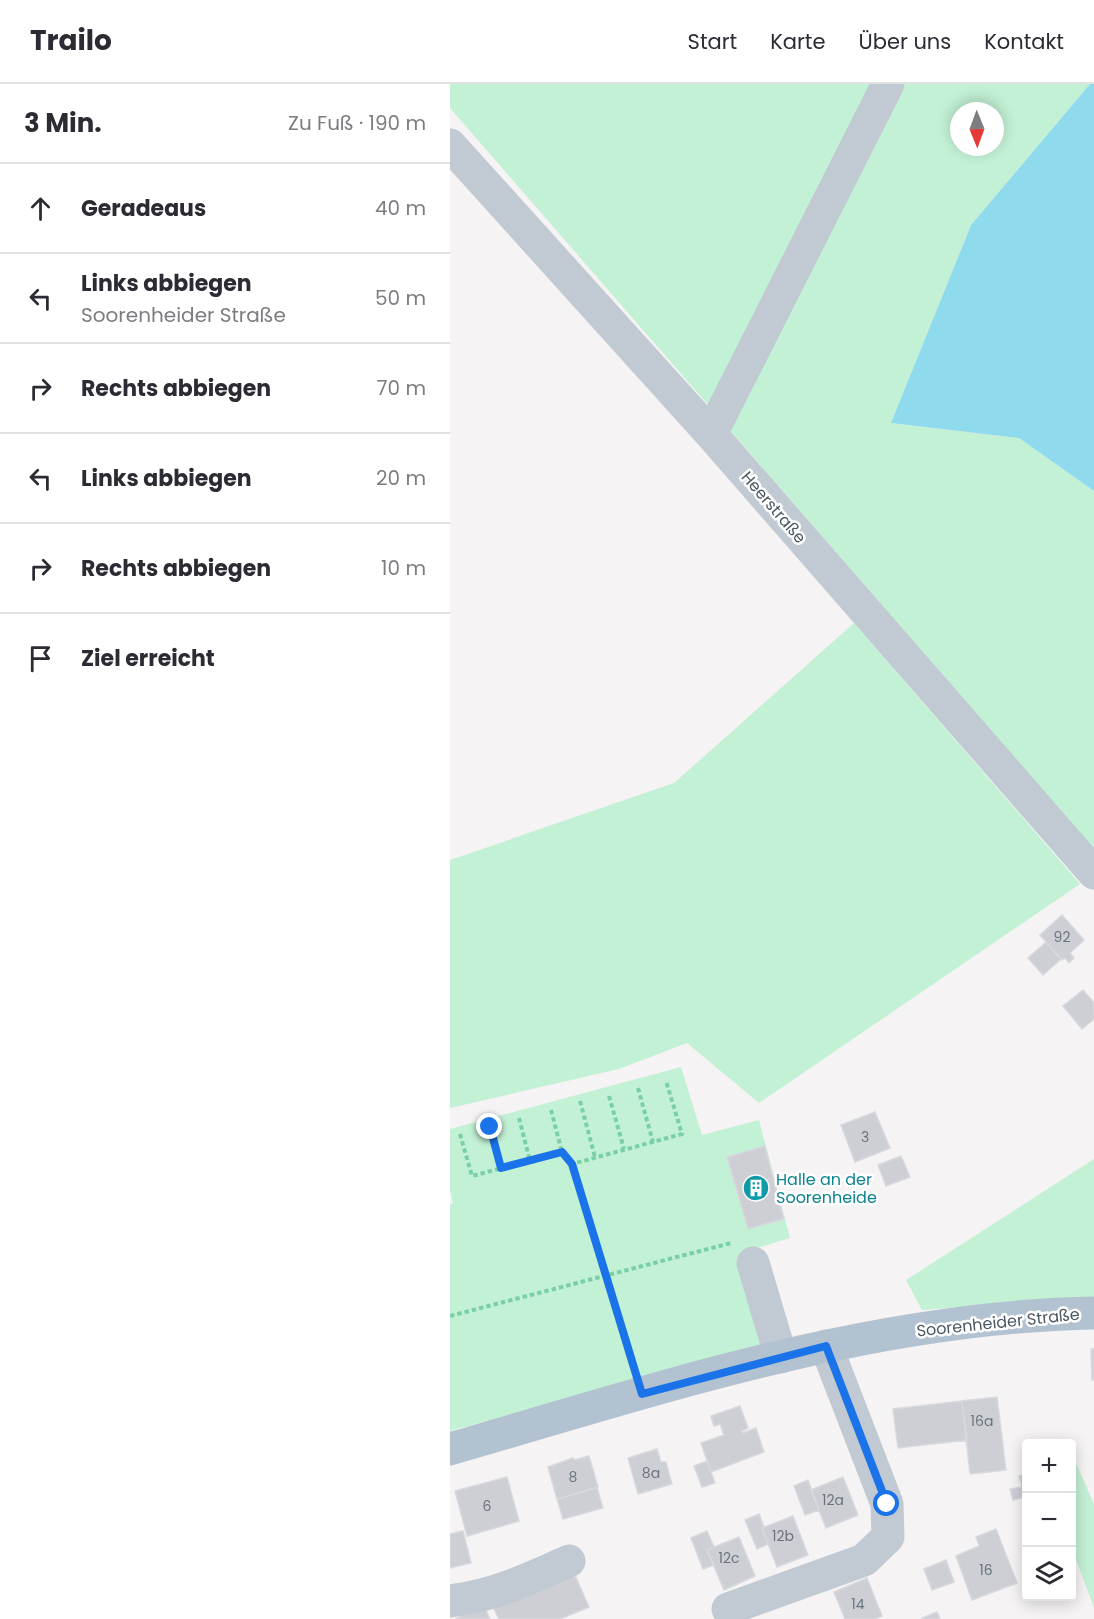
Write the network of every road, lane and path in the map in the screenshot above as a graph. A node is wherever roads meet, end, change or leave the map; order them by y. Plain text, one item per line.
1 (888, 84) edge
2 (450, 145) edge
3 (711, 434) junction
4 (1094, 873) edge
5 (666, 1082) dead end
6 (638, 1088) dead end
7 (609, 1096) dead end
8 (580, 1101) dead end
9 (550, 1110) dead end
10 (519, 1118) dead end
11 (490, 1127) dead end
12 (460, 1134) dead end
13 (653, 1142) junction
14 (624, 1149) junction
15 (562, 1152) junction
16 (596, 1157) junction
17 (530, 1161) junction
18 (572, 1164) junction
19 (501, 1168) junction
20 (753, 1263) joint
21 (607, 1275) junction
22 (1094, 1313) edge
23 (450, 1316) edge
24 (826, 1346) junction
25 (781, 1357) junction
26 (642, 1394) junction
27 (450, 1449) edge
28 (569, 1561) dead end
29 (450, 1601) edge
30 (728, 1609) dead end

1 - 3 street
2 - 3 street, Heerstraße
3 - 4 street, Heerstraße
5 - 13 path
6 - 13 path
7 - 14 path
8 - 16 path
9 - 15 path
10 - 17 path
11 - 19 path
12 - 19 path
13 - 14 path
14 - 16 path
15 - 17 path
15 - 18 path
16 - 18 path
17 - 19 path
18 - 21 path
20 - 21 path
20 - 25 street
21 - 23 path
21 - 26 path
22 - 24 main road, Soorenheider Straße
24 - 25 main road, Soorenheider Straße
24 - 30 street
25 - 26 main road, Soorenheider Straße
26 - 27 main road, Soorenheider Straße
28 - 29 street

